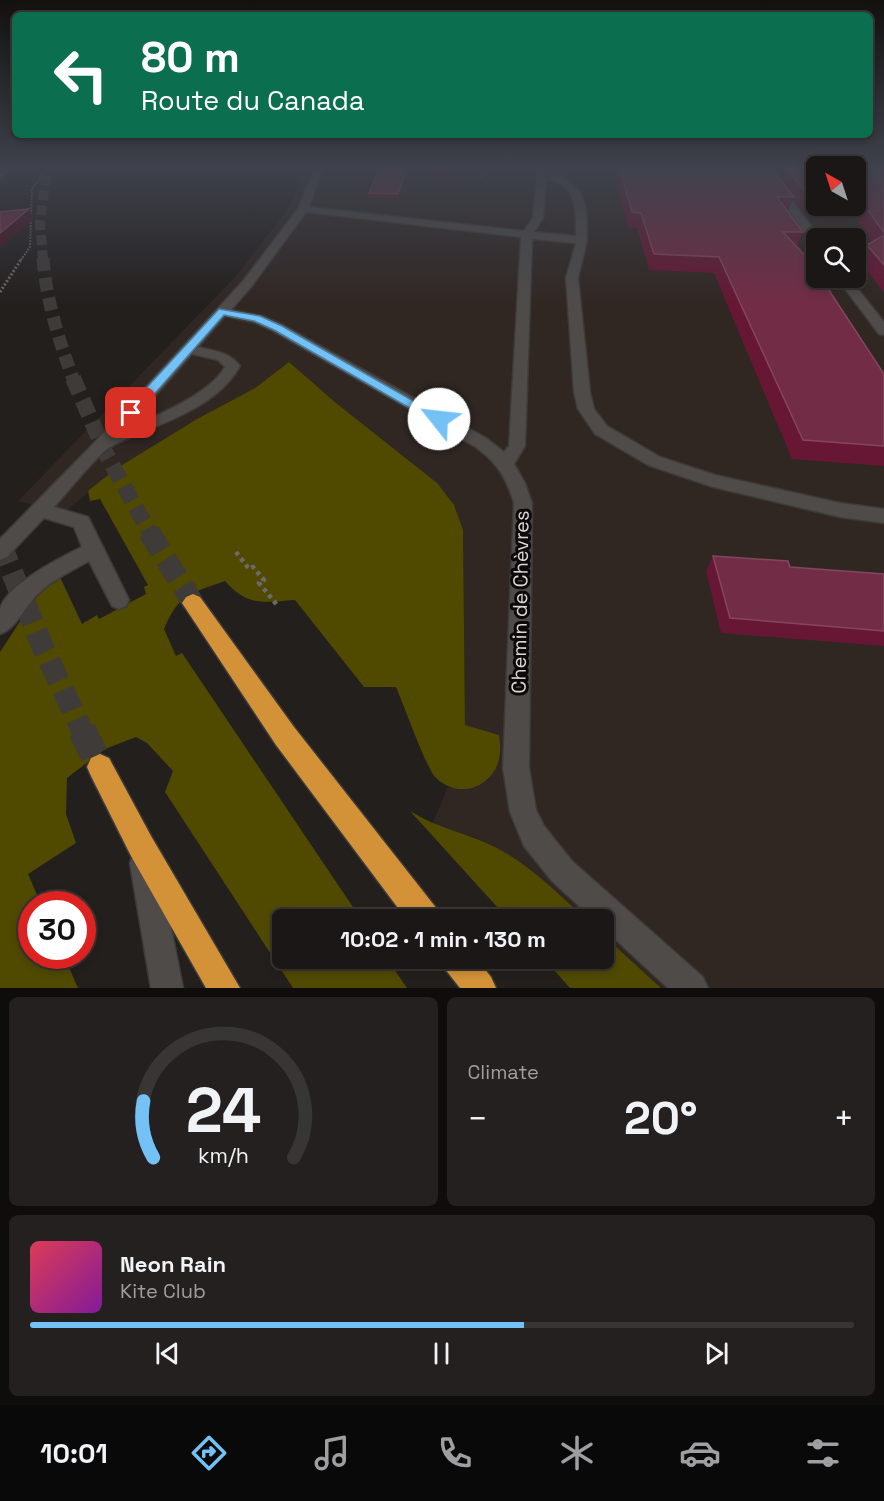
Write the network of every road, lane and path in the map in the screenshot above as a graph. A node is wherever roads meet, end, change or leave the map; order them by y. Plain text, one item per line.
1 (31, 213) edge
2 (300, 213) edge
3 (338, 213) edge
4 (538, 213) edge
5 (580, 213) edge
6 (796, 213) edge
7 (807, 228) edge
8 (527, 235) junction
9 (582, 240) junction
10 (851, 288) edge
11 (0, 292) edge
12 (222, 312) junction
13 (884, 331) edge
14 (187, 349) junction
15 (102, 445) junction
16 (506, 463) junction
17 (40, 510) junction
18 (884, 516) edge
19 (93, 550) junction
20 (0, 552) edge
21 (236, 552) dead end
22 (119, 600) dead end
23 (193, 603) tunnel mouth
24 (277, 605) dead end
25 (0, 625) edge
26 (100, 767) tunnel mouth
27 (141, 846) junction
28 (418, 909) edge
29 (465, 969) edge
30 (167, 988) edge
31 (224, 988) edge
32 (480, 988) edge
33 (692, 988) edge

1 - 11 path
2 - 12 street
3 - 8 street
4 - 8 street
5 - 9 street
6 - 7 street
8 - 9 street
8 - 16 street
9 - 18 street
10 - 13 street
12 - 14 street
12 - 16 street
14 - 15 street
14 - 15 street
15 - 17 street
16 - 33 street, Chemin de Chèvres
17 - 19 street
17 - 20 street
19 - 22 street
19 - 25 street
21 - 24 path
23 - 28 highway
26 - 27 highway
27 - 30 street
27 - 31 highway
29 - 32 highway

